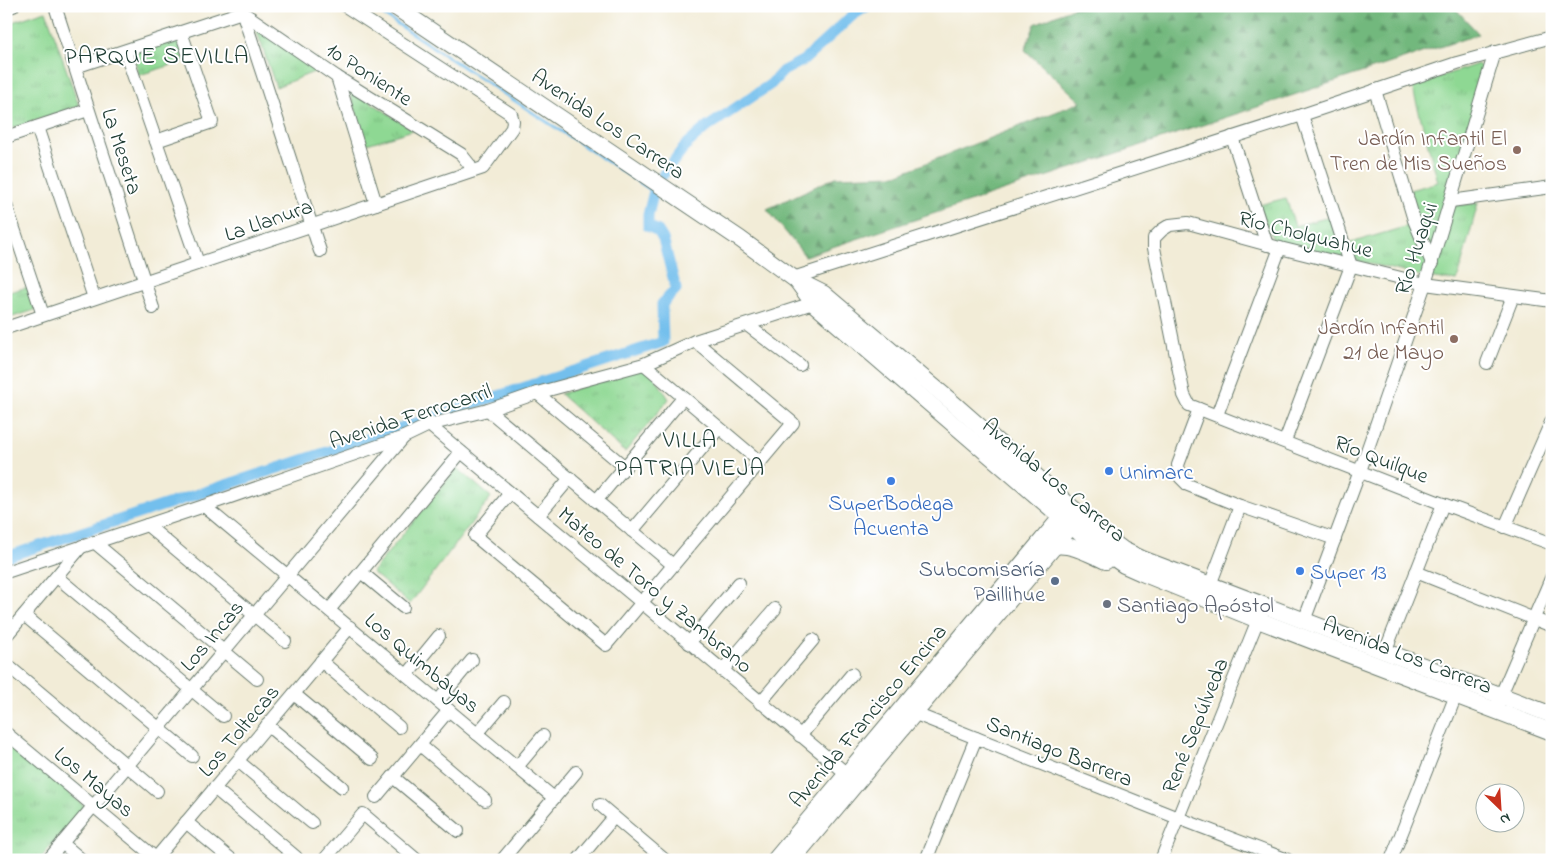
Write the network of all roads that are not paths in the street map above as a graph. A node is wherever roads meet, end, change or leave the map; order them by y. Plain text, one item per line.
1 (13, 6) edge
2 (55, 6) edge
3 (345, 6) edge
4 (394, 6) edge
5 (6, 8) edge
6 (241, 9) edge
7 (181, 32) junction
8 (1552, 37) edge
9 (125, 51) junction
10 (1495, 52) junction
11 (75, 67) junction
12 (337, 77) junction
13 (1375, 90) junction
14 (88, 110) junction
15 (1302, 114) junction
16 (37, 127) junction
17 (6, 137) edge
18 (1232, 137) junction
19 (156, 141) junction
20 (472, 171) junction
21 (1552, 188) edge
22 (1451, 201) junction
23 (376, 204) junction
24 (6, 205) edge
25 (312, 225) junction
26 (1267, 245) junction
27 (1280, 248) junction
28 (320, 251) dead end
29 (1432, 263) junction
30 (198, 264) junction
31 (1352, 266) junction
32 (795, 279) junction
33 (144, 282) junction
34 (1426, 284) junction
35 (1513, 296) junction
36 (94, 298) junction
37 (819, 298) junction
38 (1552, 301) edge
39 (153, 308) dead end
40 (43, 315) junction
41 (747, 325) junction
42 (6, 328) edge
43 (695, 342) junction
44 (1488, 363) dead end
45 (644, 364) junction
46 (800, 365) dead end
47 (537, 393) junction
48 (683, 398) junction
49 (1199, 409) junction
50 (488, 410) junction
51 (1217, 415) junction
52 (1552, 420) edge
53 (429, 425) junction
54 (719, 428) junction
55 (404, 437) junction
56 (1285, 441) junction
57 (461, 452) junction
58 (760, 462) junction
59 (625, 467) junction
60 (1360, 471) junction
61 (570, 478) junction
62 (510, 494) junction
63 (596, 501) junction
64 (1443, 504) junction
65 (204, 506) junction
66 (1240, 506) junction
67 (538, 516) junction
68 (1071, 516) junction
69 (147, 525) junction
70 (1505, 527) junction
71 (632, 531) junction
72 (1335, 539) junction
73 (88, 544) junction
74 (1552, 544) edge
75 (1054, 546) junction
76 (673, 565) junction
77 (6, 572) edge
78 (361, 572) junction
79 (1416, 572) junction
80 (1142, 573) junction
81 (288, 575) junction
82 (1552, 576) edge
83 (57, 577) junction
84 (739, 583) dead end
85 (1210, 585) junction
86 (641, 603) junction
87 (403, 607) dead end
88 (775, 608) dead end
89 (329, 610) junction
90 (1261, 613) junction
91 (24, 615) junction
92 (254, 615) junction
93 (1534, 619) junction
94 (1304, 621) junction
95 (1552, 626) edge
96 (350, 627) junction
97 (6, 636) edge
98 (439, 636) dead end
99 (285, 640) dead end
100 (813, 640) dead end
101 (689, 643) junction
102 (224, 651) junction
103 (1385, 652) junction
104 (472, 660) dead end
105 (321, 661) junction
106 (6, 664) edge
107 (722, 671) junction
108 (852, 674) dead end
109 (407, 675) junction
110 (257, 679) dead end
111 (192, 689) junction
112 (294, 694) junction
113 (1456, 696) junction
114 (438, 701) junction
115 (504, 702) dead end
116 (760, 702) junction
117 (1498, 703) junction
118 (449, 710) junction
119 (908, 711) junction
120 (1552, 715) edge
121 (223, 716) dead end
122 (267, 725) junction
123 (400, 727) dead end
124 (159, 728) junction
125 (1552, 732) edge
126 (6, 733) edge
127 (477, 734) junction
128 (544, 736) dead end
129 (800, 736) junction
130 (976, 738) junction
131 (420, 745) junction
132 (192, 756) dead end
133 (372, 759) dead end
134 (238, 761) junction
135 (127, 766) junction
136 (517, 767) junction
137 (576, 772) dead end
138 (393, 777) junction
139 (851, 778) junction
140 (342, 787) dead end
141 (214, 788) junction
142 (158, 790) dead end
143 (376, 797) dead end
144 (554, 798) junction
145 (486, 800) dead end
146 (600, 805) dead end
147 (93, 806) junction
148 (614, 817) junction
149 (1178, 818) junction
150 (186, 822) junction
151 (312, 823) dead end
152 (458, 831) dead end
153 (62, 843) junction
154 (296, 856) dead end
155 (329, 858) edge
156 (157, 859) edge
157 (580, 859) edge
158 (48, 860) edge
159 (82, 860) edge
160 (232, 860) edge
161 (417, 860) edge
162 (502, 860) edge
163 (666, 860) edge
164 (775, 860) edge
165 (792, 860) edge
166 (926, 860) edge
167 (1161, 860) edge
168 (1288, 860) edge
169 (1391, 860) edge

1 - 5 street
2 - 11 street, La Meseta
3 - 20 street, La Llanura
4 - 32 main road, Avenida Los Carrera
6 - 7 street
6 - 12 street, 10 Poniente
6 - 25 street
7 - 9 street
7 - 19 street
8 - 10 street
9 - 11 street
9 - 19 street
10 - 13 street
10 - 22 street, Río Huaqui
11 - 14 street, La Meseta
12 - 20 street, 10 Poniente
12 - 23 street
13 - 15 street
13 - 29 street
14 - 16 street
14 - 33 street, La Meseta
15 - 18 street
15 - 31 street
16 - 17 street
16 - 36 street
18 - 26 street
18 - 32 street
19 - 30 street
20 - 23 street, La Llanura
21 - 22 street
22 - 29 street, Río Huaqui
23 - 25 street, La Llanura
24 - 40 street
25 - 28 street
25 - 30 street, La Llanura
26 - 27 street, Río Cholguahue
26 - 49 street, Río Cholguahue
27 - 31 street, Río Cholguahue
27 - 51 street
29 - 34 street, Río Huaqui
30 - 33 street, La Llanura
31 - 34 street, Río Cholguahue
31 - 56 street
32 - 37 main road, Avenida Los Carrera
33 - 36 street, La Llanura
33 - 39 street, La Meseta
34 - 35 street, Río Cholguahue
34 - 60 street, Río Huaqui
35 - 38 street, Río Cholguahue
35 - 44 street
36 - 40 street, La Llanura
37 - 41 street, Avenida Ferrocarril
37 - 68 main road, Avenida Los Carrera
40 - 42 street, La Llanura
41 - 43 street, Avenida Ferrocarril
41 - 46 street
43 - 45 street, Avenida Ferrocarril
43 - 58 street
45 - 47 street, Avenida Ferrocarril
45 - 48 street
47 - 50 street, Avenida Ferrocarril
47 - 59 street
48 - 54 street
48 - 59 street
49 - 51 street, Río Quilque
49 - 66 street
50 - 53 street, Avenida Ferrocarril
50 - 61 street
51 - 56 street, Río Quilque
52 - 70 street
53 - 55 street, Avenida Ferrocarril
53 - 57 street, Mateo de Toro y Zambrano
54 - 58 street
54 - 71 street
55 - 65 street, Avenida Ferrocarril
55 - 81 street, Los Incas
56 - 60 street, Río Quilque
57 - 62 street, Mateo de Toro y Zambrano
57 - 78 street
58 - 76 street
59 - 63 street
60 - 64 street, Río Quilque
60 - 72 street, Río Huaqui
61 - 63 street
61 - 67 street
62 - 67 street, Mateo de Toro y Zambrano
62 - 86 street
63 - 71 street
64 - 70 street, Río Quilque
64 - 79 street
65 - 69 street, Avenida Ferrocarril
65 - 81 street, Los Quimbayas
66 - 72 street
66 - 85 street
67 - 86 street, Mateo de Toro y Zambrano
68 - 75 main road, Avenida Francisco Encina
68 - 80 main road, Avenida Los Carrera
68 - 85 main road, Avenida Los Carrera
68 - 119 main road, Avenida Francisco Encina
69 - 73 street, Avenida Ferrocarril
69 - 92 street
70 - 74 street, Río Quilque
71 - 76 street
72 - 94 street, Río Huaqui
73 - 77 street, Avenida Ferrocarril
73 - 83 street
73 - 102 street
75 - 80 main road
75 - 119 main road, Avenida Francisco Encina
76 - 86 street
78 - 87 street
78 - 89 street
79 - 93 street
79 - 103 street
80 - 90 main road, Avenida Los Carrera
81 - 89 street, Los Quimbayas
81 - 92 street, Los Incas
82 - 93 street
83 - 91 street
83 - 111 street
84 - 101 street
85 - 90 main road, Avenida Los Carrera
86 - 101 street, Mateo de Toro y Zambrano
88 - 107 street
89 - 96 street, Los Quimbayas
90 - 94 main road, Avenida Los Carrera
90 - 113 main road, Avenida Los Carrera
90 - 149 street, René Sepúlveda
91 - 97 street
91 - 124 street
92 - 99 street
92 - 102 street, Los Incas
93 - 95 street
93 - 117 street
94 - 103 main road, Avenida Los Carrera
96 - 105 street, Los Toltecas
96 - 109 street, Los Quimbayas
98 - 109 street
100 - 116 street
101 - 107 street, Mateo de Toro y Zambrano
102 - 110 street
102 - 111 street, Los Incas
103 - 117 main road, Avenida Los Carrera
104 - 114 street
105 - 112 street, Los Toltecas
105 - 123 street
106 - 135 street
107 - 116 street, Mateo de Toro y Zambrano
108 - 129 street
109 - 114 street, Los Quimbayas
111 - 121 street
111 - 124 street, Los Incas
112 - 122 street, Los Toltecas
112 - 133 street
113 - 117 main road, Avenida Los Carrera
113 - 169 street
114 - 118 street, Los Quimbayas
115 - 127 street
116 - 129 street, Mateo de Toro y Zambrano
117 - 120 main road, Avenida Los Carrera
117 - 125 main road, Avenida Los Carrera
118 - 127 street, Los Quimbayas
118 - 131 street
119 - 130 street, Santiago Barrera
119 - 139 main road, Avenida Francisco Encina
122 - 134 street, Los Toltecas
122 - 140 street
124 - 132 street
124 - 135 street, Los Incas
126 - 147 street, Los Mayas
127 - 136 street, Los Quimbayas
128 - 136 street
129 - 139 street, Mateo de Toro y Zambrano
130 - 149 street, Santiago Barrera
130 - 166 street
131 - 138 street
131 - 145 street
134 - 141 street, Los Toltecas
134 - 151 street
135 - 142 street
135 - 147 street, Los Incas
136 - 144 street, Los Quimbayas
137 - 144 street
138 - 143 street
138 - 152 street
139 - 164 main road, Avenida Francisco Encina
139 - 165 main road, Avenida Francisco Encina
141 - 150 street, Los Toltecas
141 - 154 street
144 - 162 street
146 - 148 street
147 - 153 street, Los Incas
147 - 156 street, Los Mayas
148 - 157 street
148 - 163 street
149 - 167 street, René Sepúlveda
149 - 168 street, Santiago Barrera
150 - 156 street, Los Toltecas
150 - 160 street
153 - 158 street, Los Incas
153 - 159 street
155 - 161 street

